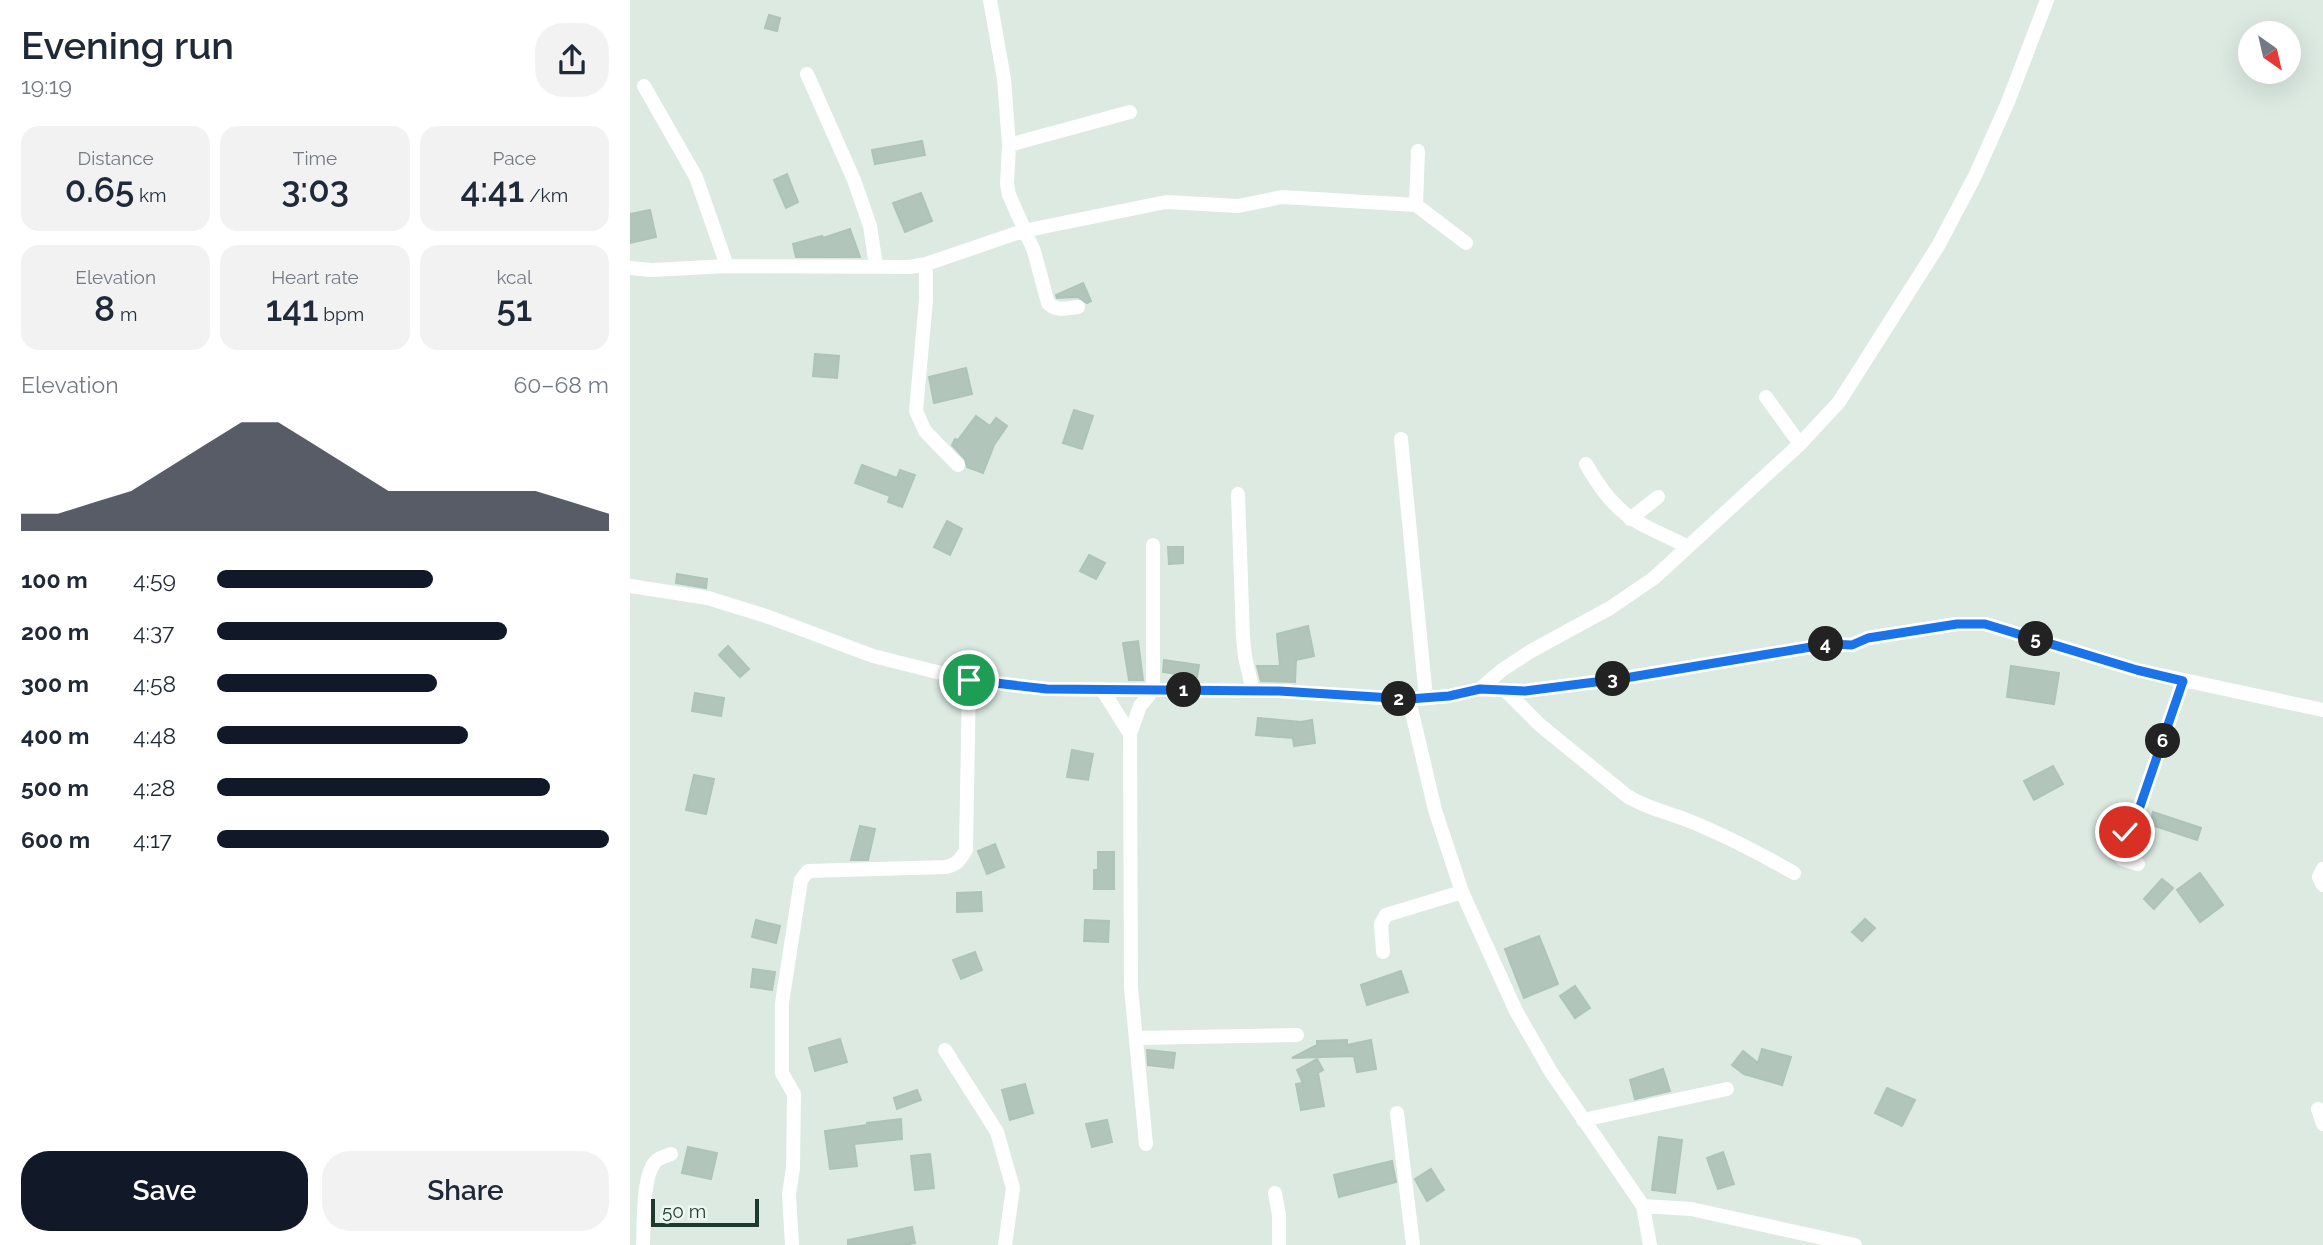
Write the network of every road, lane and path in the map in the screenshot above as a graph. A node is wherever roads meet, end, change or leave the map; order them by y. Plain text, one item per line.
1 (990, 0) edge
2 (2047, 0) edge
3 (807, 74) dead end
4 (644, 86) dead end
5 (1130, 112) dead end
6 (1009, 145) junction
7 (1418, 151) dead end
8 (1416, 205) junction
9 (1023, 231) junction
10 (1466, 243) dead end
11 (926, 264) junction
12 (727, 266) junction
13 (876, 266) junction
14 (630, 268) edge
15 (1078, 307) dead end
16 (1766, 397) dead end
17 (1401, 439) dead end
18 (1800, 444) junction
19 (1586, 464) dead end
20 (958, 466) dead end
21 (1238, 494) dead end
22 (1657, 497) dead end
23 (1630, 519) junction
24 (1153, 545) dead end
25 (1687, 546) junction
26 (630, 586) edge
27 (969, 680) junction
28 (2183, 681) junction
29 (1102, 689) junction
30 (1480, 689) junction
31 (1153, 690) junction
32 (1253, 691) junction
33 (1507, 692) junction
34 (1426, 698) junction
35 (1409, 699) junction
36 (2323, 710) edge
37 (1130, 734) junction
38 (2138, 864) dead end
39 (2323, 869) edge
40 (1794, 873) dead end
41 (2323, 885) edge
42 (1462, 892) junction
43 (1383, 952) dead end
44 (1297, 1035) dead end
45 (1136, 1038) junction
46 (946, 1050) dead end
47 (1727, 1089) dead end
48 (2318, 1109) dead end
49 (1397, 1113) dead end
50 (1583, 1120) junction
51 (2323, 1124) edge
52 (1146, 1144) dead end
53 (671, 1154) dead end
54 (1275, 1193) dead end
55 (1643, 1206) junction
56 (643, 1245) edge
57 (792, 1245) edge
58 (1005, 1245) edge
59 (1279, 1245) edge
60 (1413, 1245) edge
61 (1650, 1245) edge
62 (1855, 1245) edge

1 - 6 street
2 - 18 street
3 - 13 street
4 - 12 street
5 - 6 street
6 - 9 street
7 - 8 street
8 - 9 street
8 - 10 street
9 - 11 street
9 - 15 street
11 - 13 street
11 - 20 street
12 - 13 street
12 - 14 street
16 - 18 street
17 - 34 street
18 - 25 street
19 - 23 street
21 - 32 street
22 - 23 street
23 - 25 street
24 - 31 street
25 - 30 street
26 - 27 street
27 - 29 street
27 - 57 street
28 - 33 street
28 - 36 street
28 - 38 street
29 - 31 street
29 - 37 street
30 - 33 street
30 - 34 street
31 - 32 street
31 - 37 street
32 - 35 street
33 - 40 street
34 - 35 street
35 - 42 street
37 - 45 street
39 - 41 street
42 - 43 street
42 - 50 street
44 - 45 street
45 - 52 street
46 - 58 street
47 - 50 street
48 - 51 street
49 - 60 street
50 - 55 street
53 - 56 street
54 - 59 street
55 - 61 street
55 - 62 street

